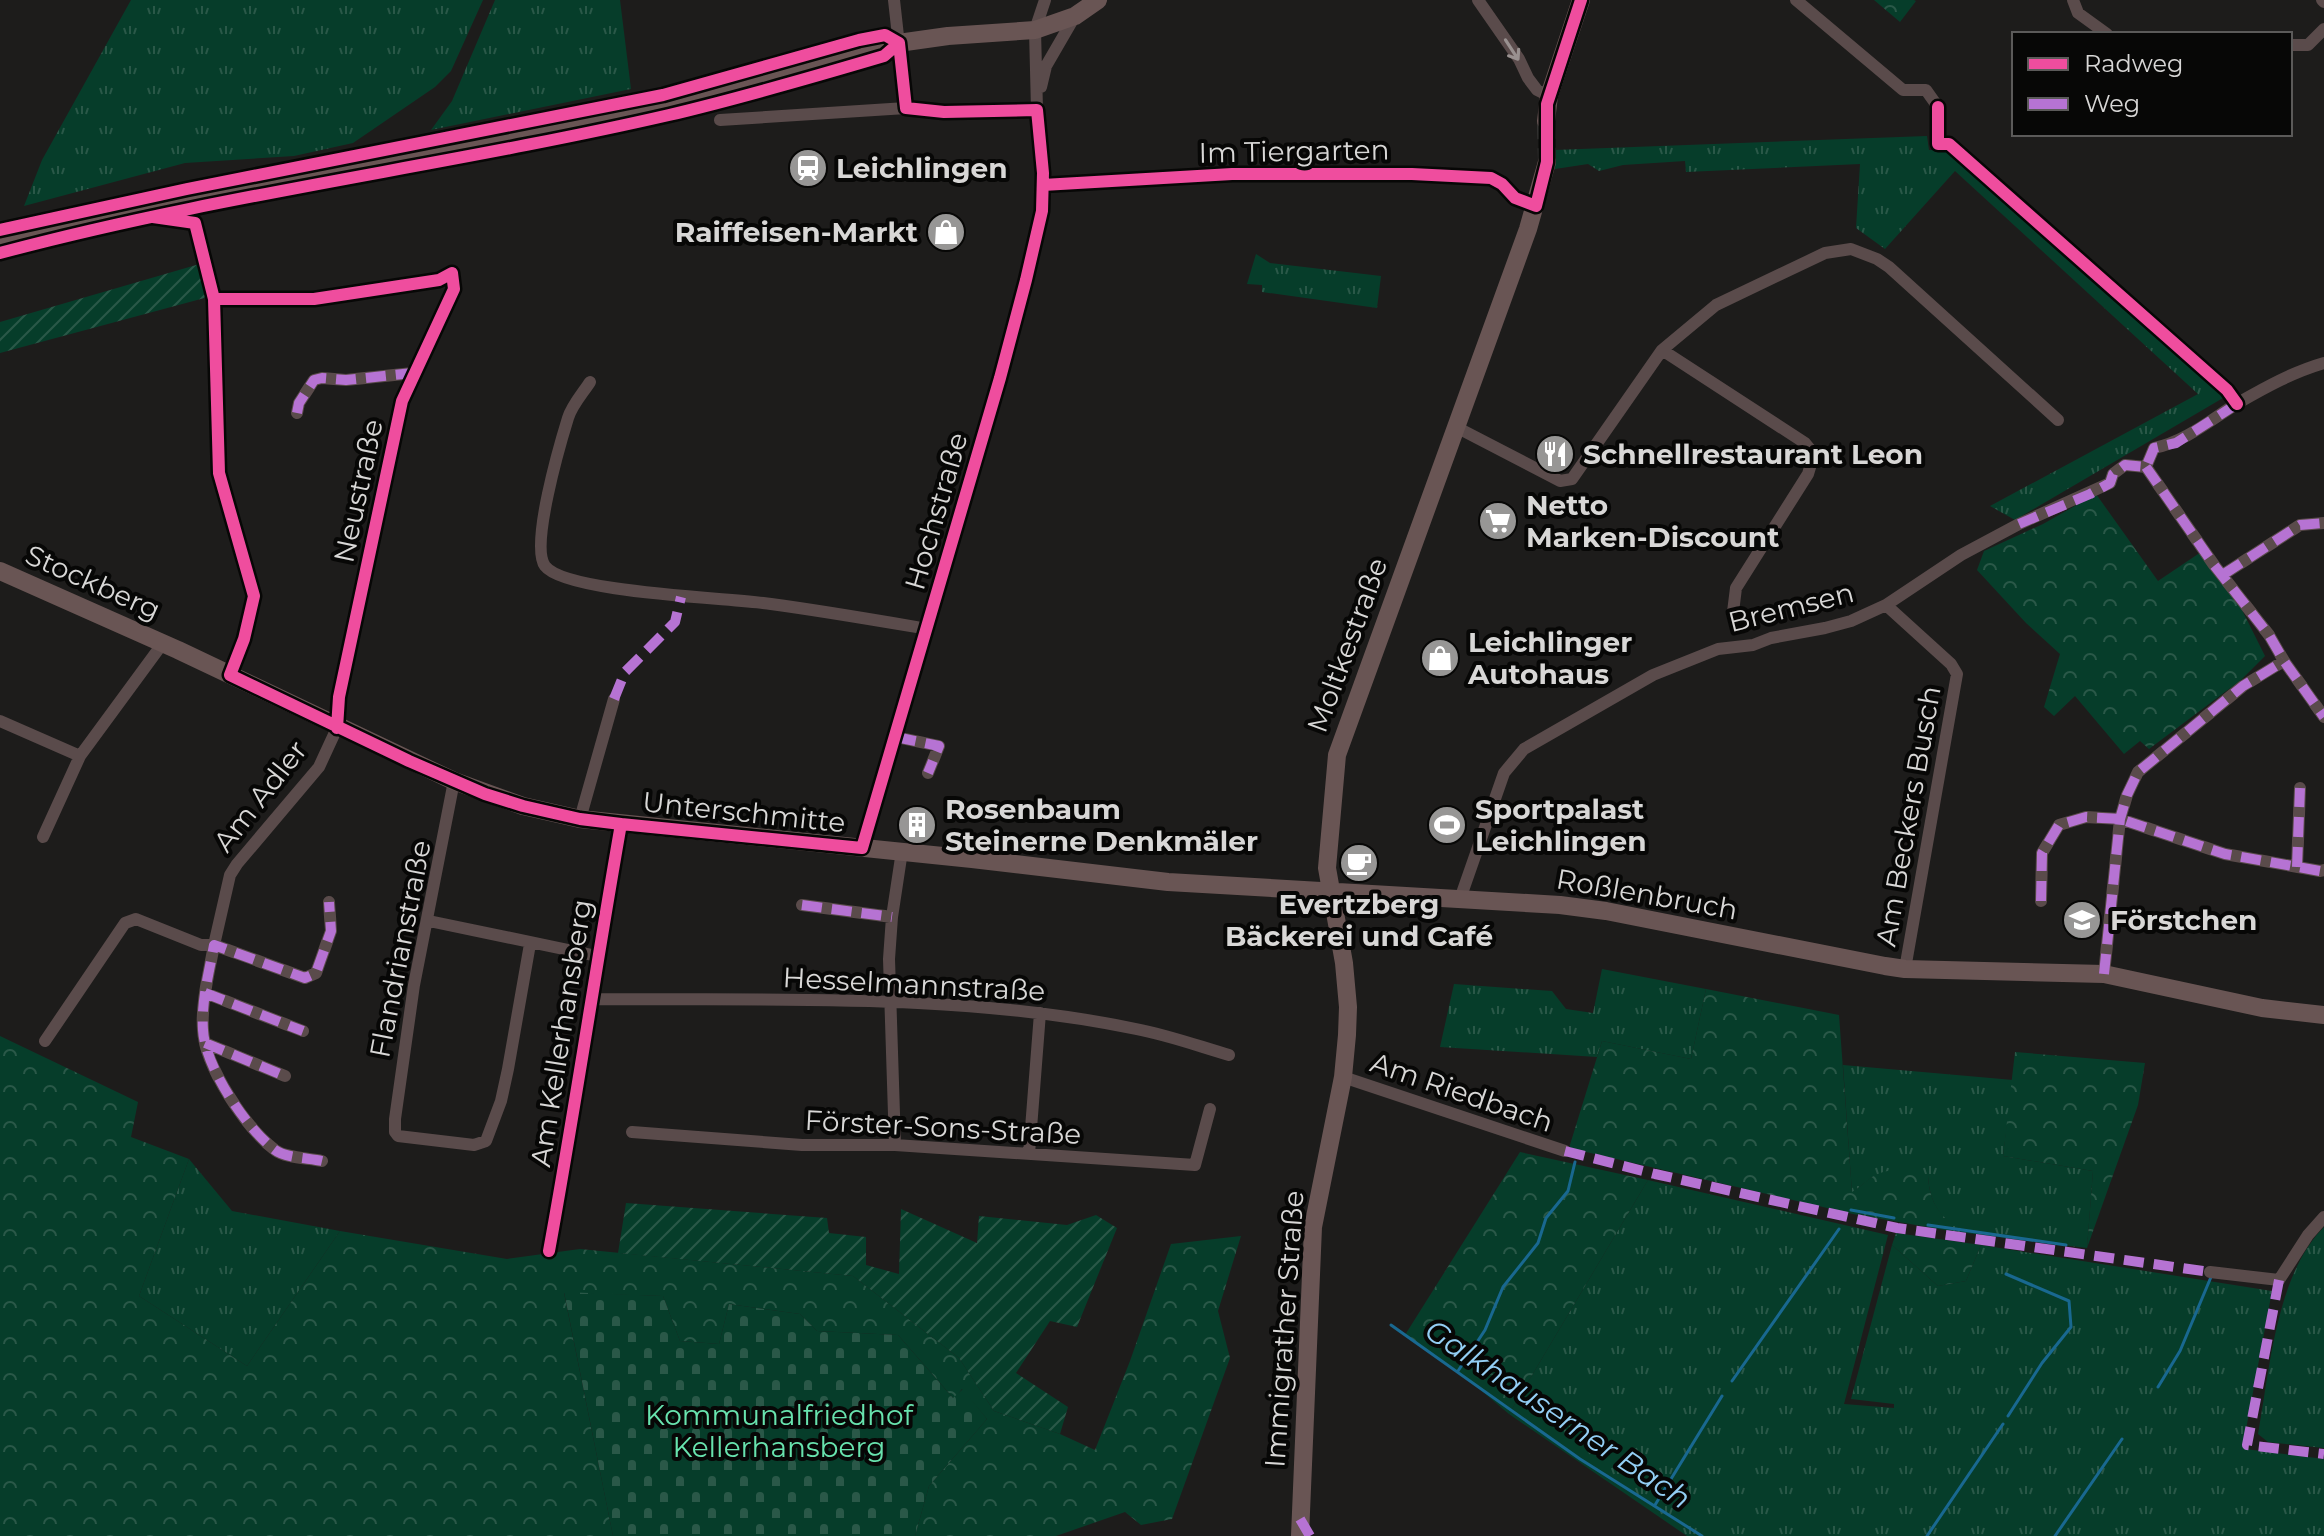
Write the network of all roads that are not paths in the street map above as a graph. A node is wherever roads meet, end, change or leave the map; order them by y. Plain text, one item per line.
1 (894, 0) edge
2 (1045, 0) edge
3 (1478, 0) edge
4 (1581, 0) edge
5 (1796, 0) edge
6 (2073, 0) edge
7 (1082, 6) edge
8 (2324, 29) edge
9 (1035, 30) junction
10 (2104, 32) edge
11 (899, 43) junction
12 (2292, 45) edge
13 (1549, 96) junction
14 (1938, 107) dead end
15 (906, 108) junction
16 (1037, 110) junction
17 (720, 120) dead end
18 (1546, 121) tunnel mouth
19 (1547, 162) tunnel mouth
20 (1043, 185) joint
21 (1536, 206) junction
22 (0, 242) edge
23 (214, 299) dead end
24 (1662, 350) junction
25 (2324, 363) edge
26 (413, 373) junction
27 (590, 382) dead end
28 (297, 413) dead end
29 (2058, 420) dead end
30 (1456, 427) junction
31 (2146, 467) junction
32 (2324, 523) edge
33 (0, 571) edge
34 (2224, 574) junction
35 (1886, 605) junction
36 (1733, 612) dead end
37 (928, 629) junction
38 (163, 643) junction
39 (2284, 661) junction
40 (614, 699) dead end
41 (2324, 717) edge
42 (0, 721) edge
43 (337, 728) junction
44 (896, 737) junction
45 (80, 756) junction
46 (928, 773) dead end
47 (454, 781) junction
48 (2300, 788) dead end
49 (580, 819) junction
50 (2120, 819) junction
51 (621, 824) junction
52 (43, 837) dead end
53 (862, 848) junction
54 (902, 851) junction
55 (2297, 867) junction
56 (2324, 870) edge
57 (1329, 890) junction
58 (1460, 899) junction
59 (2041, 901) dead end
60 (329, 902) dead end
61 (802, 905) dead end
62 (892, 917) junction
63 (429, 921) junction
64 (530, 944) junction
65 (214, 945) junction
66 (597, 956) junction
67 (1905, 969) junction
68 (2104, 974) junction
69 (205, 993) junction
70 (592, 999) junction
71 (891, 1002) junction
72 (1040, 1013) junction
73 (2324, 1015) edge
74 (303, 1031) dead end
75 (45, 1041) dead end
76 (205, 1043) junction
77 (1229, 1055) dead end
78 (285, 1076) dead end
79 (1343, 1077) junction
80 (1210, 1109) dead end
81 (632, 1132) dead end
82 (895, 1145) junction
83 (1565, 1151) dead end
84 (1029, 1154) junction
85 (322, 1161) dead end
86 (2324, 1217) edge
87 (549, 1251) dead end
88 (2210, 1272) dead end
89 (1300, 1536) edge

1 - 11 street
2 - 9 street
3 -> 13 street
4 - 13 main road
5 - 14 street
6 - 10 street
7 - 9 main road
7 - 16 street
8 - 12 street
9 - 11 main road
9 - 16 street
11 - 15 street
11 - 22 main road
13 - 18 main road
15 - 16 street
15 - 17 street
19 - 21 main road, Moltkestraße
20 - 21 street, Im Tiergarten
20 - 37 street, Hochstraße
21 - 30 main road, Moltkestraße
23 - 26 street, Neustraße
24 - 29 street
24 - 30 street
24 - 36 street
25 - 31 street, Bremsen
26 - 28 street, Neustraße
26 - 43 street, Neustraße
27 - 37 street
30 - 57 main road, Moltkestraße
31 - 34 street
31 - 35 street, Bremsen
32 - 34 street
33 - 38 main road, Stockberg
34 - 39 street
35 - 58 street, Bremsen
35 - 67 street, Am Beckers Busch
37 - 44 street, Hochstraße
38 - 43 main road, Stockberg
38 - 45 street, Stockberg
39 - 41 street
39 - 50 street
40 - 49 street
42 - 45 street
43 - 47 main road
43 - 65 street, Am Adler
44 - 46 street
44 - 53 street, Hochstraße
45 - 52 street, Stockberg
47 - 49 main road
47 - 63 street, Flandrianstraße
48 - 55 street
49 - 51 main road
50 - 55 street
50 - 59 street
50 - 68 street
51 - 53 main road, Unterschmitte
51 - 66 street, Am Kellerhansberg
53 - 54 main road, Unterschmitte
54 - 57 main road, Unterschmitte
54 - 62 street
55 - 56 street
57 - 58 main road, Roßlenbruch
57 - 79 main road, Immigrather Straße
58 - 67 main road, Roßlenbruch
60 - 65 street
61 - 62 street
62 - 71 street
63 - 64 street
63 - 64 street, Flandrianstraße
64 - 66 street
65 - 69 street, Am Adler
65 - 75 street
66 - 70 street, Am Kellerhansberg
67 - 68 main road
68 - 73 main road
69 - 74 street
69 - 76 street, Am Adler
70 - 71 street, Hesselmannstraße
70 - 87 street, Am Kellerhansberg
71 - 72 street, Hesselmannstraße
71 - 82 street
72 - 77 street, Hesselmannstraße
72 - 84 street
76 - 78 street
76 - 85 street
79 - 83 street, Am Riedbach
79 - 89 main road, Immigrather Straße
80 - 84 street, Förster-Sons-Straße
81 - 82 street, Förster-Sons-Straße
82 - 84 street, Förster-Sons-Straße
86 - 88 street

